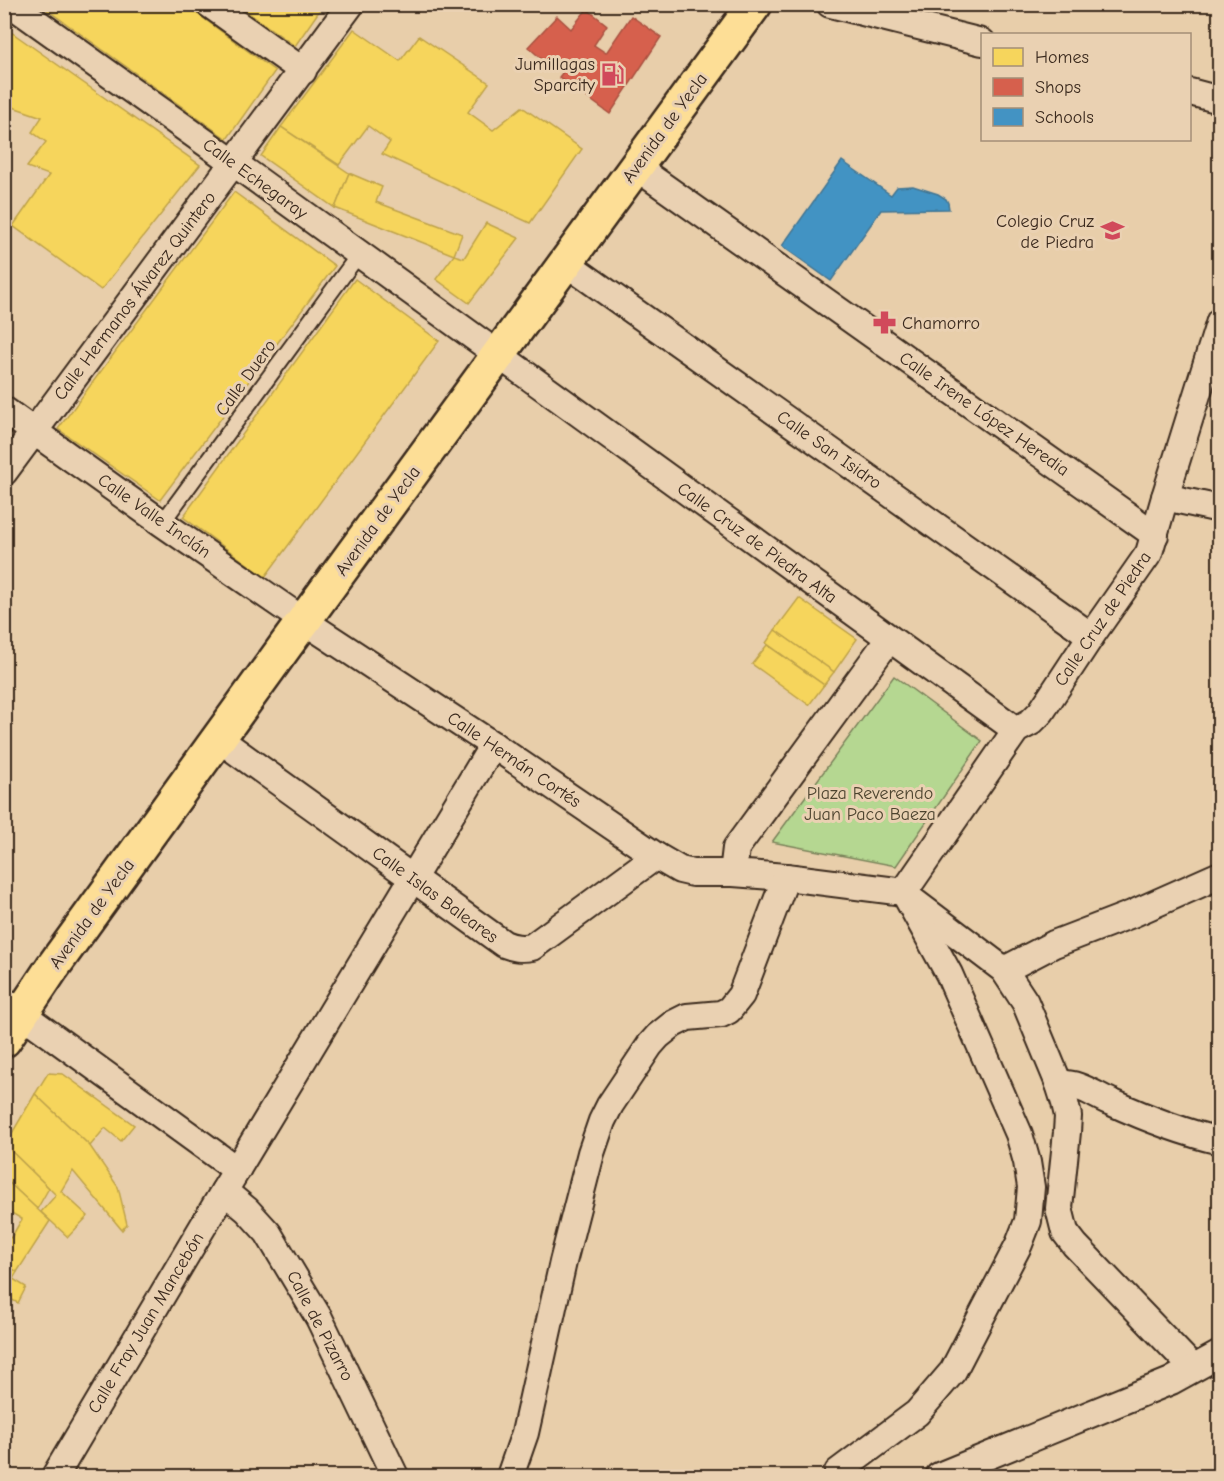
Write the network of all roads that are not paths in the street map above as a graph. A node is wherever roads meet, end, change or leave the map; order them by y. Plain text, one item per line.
1 (11, 4) edge
2 (209, 4) edge
3 (351, 4) edge
4 (755, 4) edge
5 (830, 4) edge
6 (981, 42) edge
7 (303, 70) junction
8 (1191, 92) edge
9 (1220, 100) edge
10 (234, 163) junction
11 (636, 167) junction
12 (359, 254) junction
13 (566, 263) junction
14 (1220, 321) edge
15 (499, 354) junction
16 (4, 410) edge
17 (35, 432) junction
18 (4, 472) edge
19 (1165, 497) junction
20 (1220, 509) edge
21 (162, 523) junction
22 (1155, 535) junction
23 (304, 621) junction
24 (1091, 636) junction
25 (889, 639) junction
26 (1016, 730) junction
27 (219, 739) junction
28 (493, 745) junction
29 (656, 856) junction
30 (733, 873) junction
31 (1220, 875) edge
32 (412, 878) junction
33 (786, 878) junction
34 (904, 894) junction
35 (1004, 970) junction
36 (13, 1007) edge
37 (4, 1040) edge
38 (1059, 1084) junction
39 (1220, 1141) edge
40 (230, 1180) junction
41 (1220, 1354) edge
42 (1193, 1368) junction
43 (55, 1476) edge
44 (395, 1476) edge
45 (510, 1476) edge
46 (839, 1476) edge
47 (939, 1476) edge

1 - 10 street, Calle Echegaray
2 - 7 street
3 - 7 street, Calle Hermanos Álvarez Quintero
4 - 11 main road, Avenida de Yecla
5 - 6 street
7 - 10 street, Calle Hermanos Álvarez Quintero
8 - 9 street
10 - 12 street, Calle Echegaray
10 - 17 street, Calle Hermanos Álvarez Quintero
11 - 13 main road, Avenida de Yecla
11 - 22 street, Calle Irene López Heredia
12 - 15 street, Calle Echegaray
12 - 21 lane, Calle Duero
13 - 15 main road, Avenida de Yecla
13 - 24 street, Calle San Isidro
14 - 19 street, Calle Cruz de Piedra
15 - 23 main road, Avenida de Yecla
15 - 25 street, Calle Cruz de Piedra Alta
16 - 17 street, Calle Valle Inclán
17 - 18 street, Calle Hermanos Álvarez Quintero
17 - 21 street, Calle Valle Inclán
19 - 20 street
19 - 22 street, Calle Cruz de Piedra
21 - 23 street, Calle Valle Inclán
22 - 24 street, Calle Cruz de Piedra
23 - 27 main road, Avenida de Yecla
23 - 28 street, Calle Hernán Cortés
24 - 26 street, Calle Cruz de Piedra
25 - 26 street, Calle Cruz de Piedra Alta
25 - 30 street
26 - 34 street
27 - 32 street, Calle Islas Baleares
27 - 36 main road, Avenida de Yecla
28 - 29 street, Calle Hernán Cortés
28 - 32 street, Calle Fray Juan Mancebón
29 - 30 street, Calle Hernán Cortés
29 - 32 street, Calle Islas Baleares
30 - 33 street
31 - 35 street
32 - 40 street, Calle Fray Juan Mancebón
33 - 34 street
33 - 45 street
34 - 35 street
34 - 46 street
35 - 38 street
36 - 37 main road, Avenida de Yecla
36 - 40 street, Calle de Pizarro
38 - 39 street
38 - 42 street
40 - 43 street, Calle Fray Juan Mancebón
40 - 44 street, Calle de Pizarro
41 - 42 street
42 - 47 street

